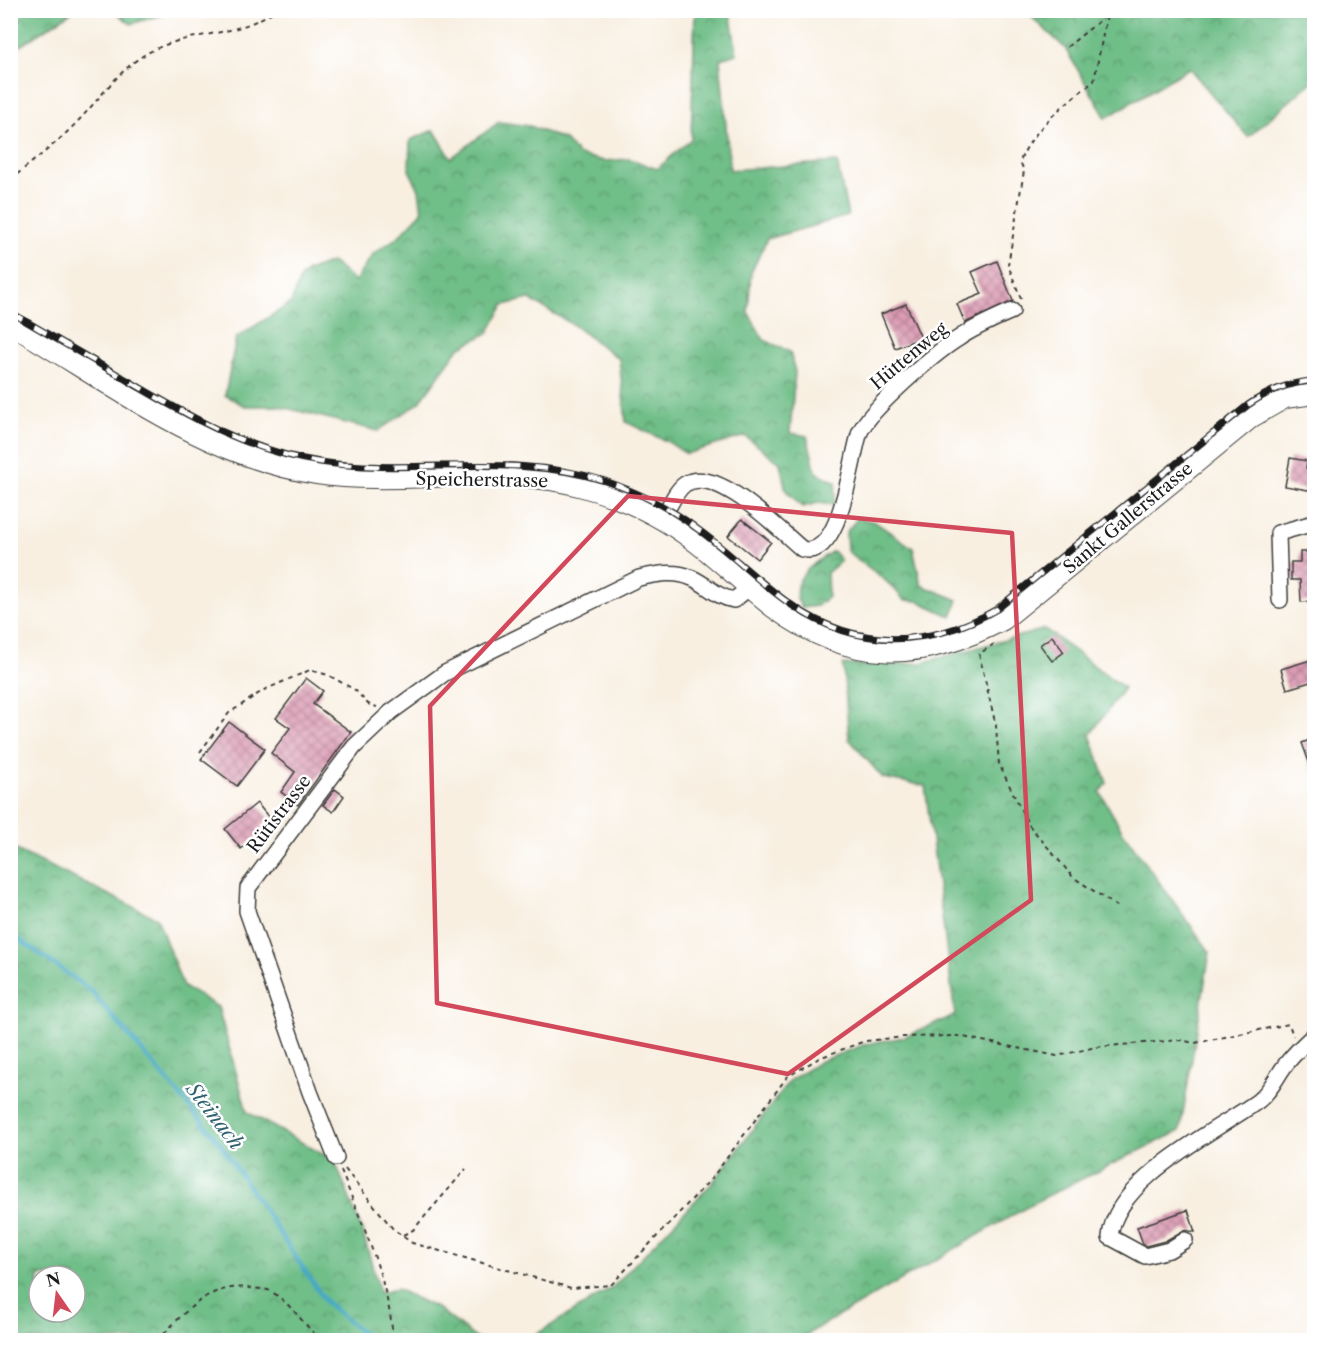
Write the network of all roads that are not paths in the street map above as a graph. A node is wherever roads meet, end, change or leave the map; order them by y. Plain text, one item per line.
1 (1012, 311) road end
2 (10, 324) edge
3 (1314, 394) edge
4 (662, 519) junction
5 (1314, 523) edge
6 (750, 587) junction
7 (1280, 600) dead end
8 (942, 647) joint
9 (1314, 1035) edge
10 (336, 1158) road end
11 (1185, 1240) dead end

1 - 4 street, Hüttenweg
2 - 4 main road, Speicherstrasse
3 - 8 main road, Sankt Gallerstrasse
4 - 6 main road, Speicherstrasse
5 - 7 street
6 - 8 main road, Speicherstrasse
6 - 10 street, Rütistrasse
9 - 11 street

